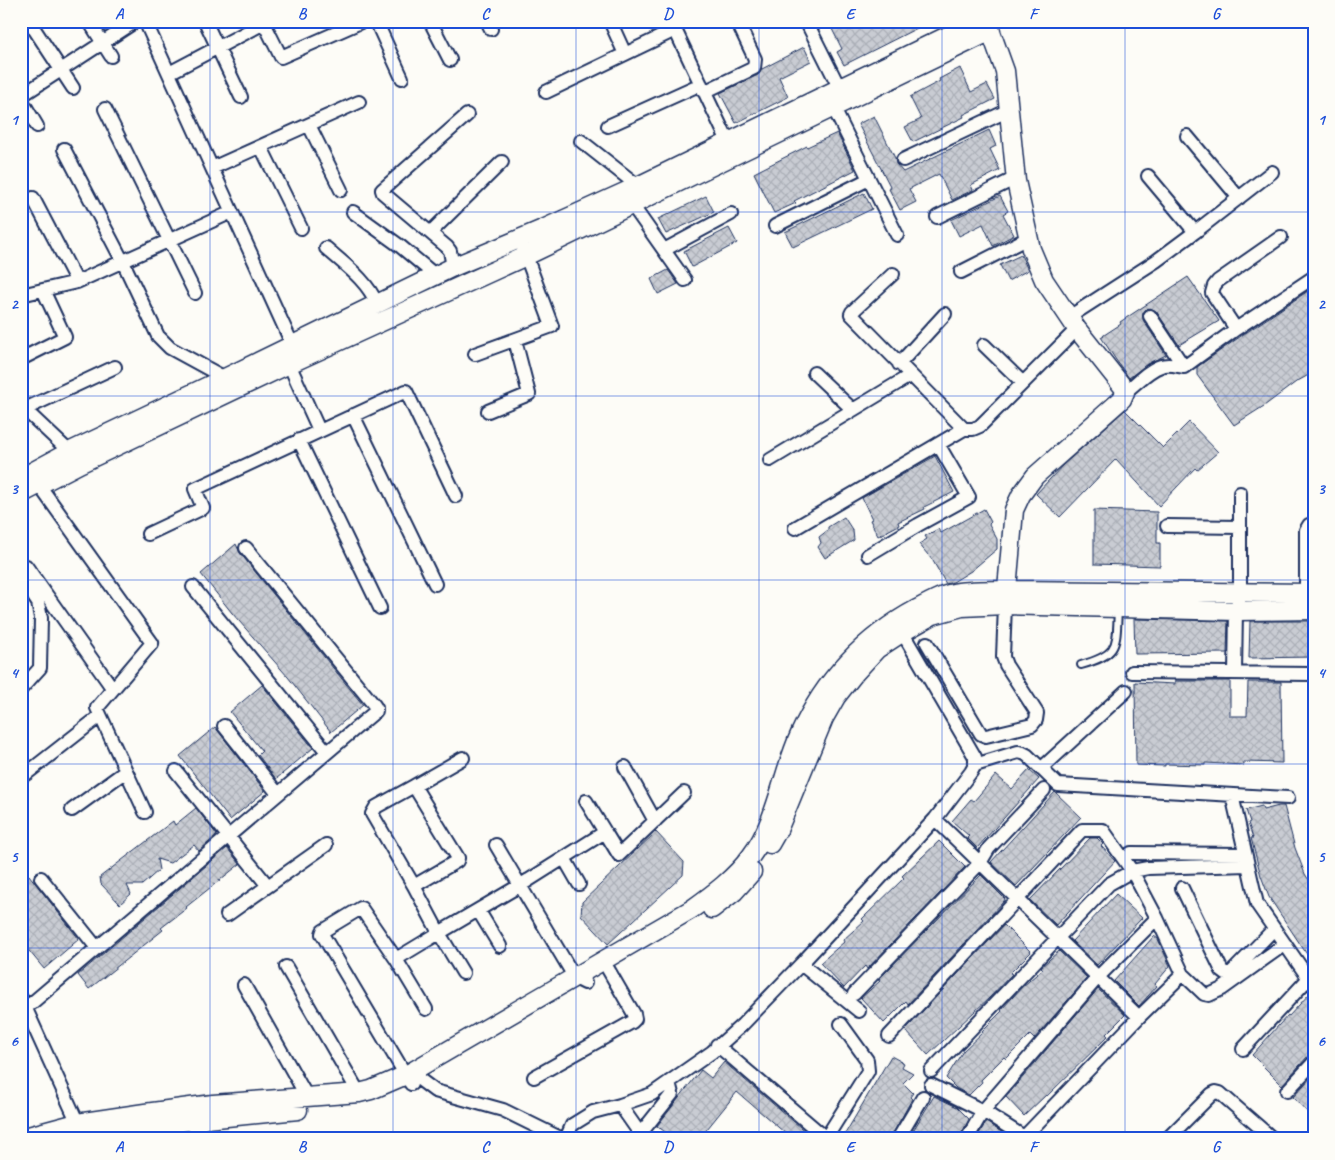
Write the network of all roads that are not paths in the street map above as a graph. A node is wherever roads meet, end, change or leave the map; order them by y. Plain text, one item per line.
1 (29, 21) edge
2 (89, 21) edge
3 (136, 21) edge
4 (145, 21) edge
5 (204, 21) edge
6 (363, 21) edge
7 (376, 21) edge
8 (430, 21) edge
9 (610, 21) edge
10 (737, 21) edge
11 (265, 22) edge
12 (807, 22) edge
13 (985, 24) edge
14 (673, 26) edge
15 (103, 43) junction
16 (217, 48) junction
17 (625, 54) junction
18 (111, 56) dead end
19 (450, 60) dead end
20 (61, 70) junction
21 (168, 72) junction
22 (402, 78) dead end
23 (73, 88) dead end
24 (702, 88) junction
25 (546, 92) dead end
26 (241, 97) dead end
27 (21, 98) edge
28 (836, 98) junction
29 (359, 102) dead end
30 (106, 109) dead end
31 (1009, 110) junction
32 (466, 115) dead end
33 (309, 125) junction
34 (37, 126) dead end
35 (608, 126) dead end
36 (1187, 136) dead end
37 (580, 141) dead end
38 (261, 147) junction
39 (64, 149) dead end
40 (731, 149) junction
41 (903, 160) dead end
42 (502, 162) dead end
43 (212, 168) junction
44 (1272, 172) dead end
45 (1148, 176) dead end
46 (1016, 178) junction
47 (869, 179) junction
48 (638, 186) junction
49 (342, 190) dead end
50 (33, 198) dead end
51 (1239, 198) junction
52 (632, 205) junction
53 (232, 212) junction
54 (353, 212) dead end
55 (731, 214) dead end
56 (937, 217) dead end
57 (775, 226) dead end
58 (301, 228) dead end
59 (431, 232) junction
60 (1195, 232) junction
61 (896, 235) dead end
62 (1281, 237) dead end
63 (1028, 238) junction
64 (520, 239) junction
65 (170, 240) junction
66 (326, 248) dead end
67 (664, 250) junction
68 (526, 256) junction
69 (123, 262) junction
70 (452, 267) junction
71 (961, 272) dead end
72 (893, 274) dead end
73 (436, 276) junction
74 (1314, 276) edge
75 (685, 280) dead end
76 (77, 282) junction
77 (42, 290) junction
78 (22, 292) edge
79 (195, 293) dead end
80 (377, 304) junction
81 (945, 314) dead end
82 (1150, 316) dead end
83 (1073, 323) junction
84 (1236, 329) junction
85 (516, 340) junction
86 (292, 344) junction
87 (984, 345) dead end
88 (475, 354) dead end
89 (21, 359) edge
90 (289, 364) junction
91 (899, 364) junction
92 (114, 367) dead end
93 (1184, 367) junction
94 (814, 373) dead end
95 (910, 375) junction
96 (225, 378) junction
97 (1022, 382) junction
98 (1125, 392) junction
99 (23, 408) edge
100 (853, 410) junction
101 (488, 411) dead end
102 (353, 414) junction
103 (964, 429) junction
104 (319, 430) junction
105 (299, 440) junction
106 (938, 444) junction
107 (75, 457) junction
108 (770, 460) dead end
109 (21, 478) edge
110 (39, 485) junction
111 (1240, 493) dead end
112 (21, 494) edge
113 (456, 496) dead end
114 (1314, 524) edge
115 (1167, 526) dead end
116 (1240, 527) junction
117 (795, 528) dead end
118 (148, 534) dead end
119 (246, 548) dead end
120 (868, 555) dead end
121 (24, 571) edge
122 (435, 584) dead end
123 (193, 587) dead end
124 (1240, 592) junction
125 (1310, 593) edge
126 (1007, 597) junction
127 (380, 608) dead end
128 (1118, 608) junction
129 (1314, 610) edge
130 (1236, 611) junction
131 (899, 626) junction
132 (927, 643) dead end
133 (1081, 664) dead end
134 (1132, 672) dead end
135 (1235, 673) junction
136 (1312, 674) dead end
137 (21, 688) edge
138 (113, 689) junction
139 (1126, 690) dead end
140 (100, 716) junction
141 (224, 726) dead end
142 (327, 752) junction
143 (463, 758) dead end
144 (975, 765) junction
145 (625, 768) dead end
146 (1041, 769) junction
147 (126, 771) junction
148 (176, 771) dead end
149 (26, 774) dead end
150 (414, 786) junction
151 (1044, 790) dead end
152 (278, 794) junction
153 (684, 794) dead end
154 (1232, 795) junction
155 (1288, 798) dead end
156 (586, 801) dead end
157 (72, 810) dead end
158 (145, 812) dead end
159 (935, 819) junction
160 (655, 821) junction
161 (605, 832) junction
162 (228, 836) junction
163 (326, 845) dead end
164 (496, 845) dead end
165 (1131, 853) dead end
166 (564, 858) junction
167 (1246, 859) junction
168 (980, 862) junction
169 (1132, 871) junction
170 (41, 878) dead end
171 (579, 884) dead end
172 (520, 885) junction
173 (268, 886) junction
174 (414, 886) junction
175 (1182, 888) dead end
176 (1018, 900) junction
177 (478, 910) junction
178 (227, 915) dead end
179 (1157, 918) junction
180 (1274, 929) junction
181 (438, 933) junction
182 (1058, 938) junction
183 (1285, 944) junction
184 (500, 946) dead end
185 (97, 948) junction
186 (396, 959) junction
187 (801, 964) junction
188 (286, 967) dead end
189 (608, 970) junction
190 (463, 973) dead end
191 (1183, 974) junction
192 (1098, 977) junction
193 (580, 980) junction
194 (1311, 982) edge
195 (244, 986) dead end
196 (854, 994) dead end
197 (24, 1003) edge
198 (426, 1009) dead end
199 (858, 1011) dead end
200 (1139, 1017) junction
201 (841, 1024) dead end
202 (889, 1036) dead end
203 (717, 1045) junction
204 (1243, 1049) dead end
205 (1314, 1062) edge
206 (931, 1071) dead end
207 (534, 1077) dead end
208 (412, 1079) junction
209 (669, 1082) junction
210 (931, 1085) dead end
211 (1286, 1091) dead end
212 (359, 1093) junction
213 (306, 1097) junction
214 (922, 1097) dead end
215 (620, 1105) junction
216 (983, 1111) junction
217 (183, 1115) junction
218 (81, 1135) edge
219 (642, 1137) edge
220 (21, 1138) edge
221 (826, 1138) edge
222 (1024, 1138) edge
223 (1170, 1138) edge
224 (209, 1139) edge
225 (562, 1139) edge
226 (566, 1139) edge
227 (898, 1139) edge
228 (968, 1139) edge
229 (1273, 1139) edge

1 - 20 street
2 - 15 street
3 - 15 street
4 - 21 street
5 - 16 street
6 - 11 street
7 - 22 street
8 - 19 street
9 - 17 street
10 - 24 street
11 - 16 street
12 - 28 street
13 - 28 street
13 - 31 street
14 - 17 street
14 - 24 street
15 - 18 street
15 - 20 street
16 - 21 street
16 - 26 street
17 - 25 street
20 - 23 street
20 - 27 street
21 - 43 street
24 - 35 street
24 - 40 street
27 - 34 street
28 - 40 street
28 - 47 street
29 - 33 street
30 - 65 street
31 - 41 street
31 - 46 street
32 - 59 street
33 - 38 street
33 - 49 street
36 - 51 street
37 - 48 street
38 - 43 street
38 - 58 street
39 - 69 street
40 - 48 street
40 - 52 street
42 - 59 street
43 - 53 street
44 - 51 street
45 - 60 street
46 - 56 street
46 - 63 street
47 - 57 street
47 - 61 street
48 - 64 street
50 - 76 street
51 - 60 street
52 - 67 street
52 - 68 street
53 - 65 street
53 - 86 street
54 - 73 street
55 - 67 street
59 - 70 street
60 - 83 street
62 - 84 street
63 - 71 street
63 - 83 street
64 - 68 street
64 - 70 street
65 - 69 street
65 - 79 street
66 - 80 street
67 - 75 street
68 - 85 street
68 - 90 street
69 - 76 street
69 - 96 street
70 - 73 street
72 - 91 street
73 - 80 street
74 - 84 street
76 - 77 street
77 - 78 street
77 - 89 street
80 - 86 street
81 - 91 street
82 - 93 street
83 - 97 street
83 - 98 street
84 - 93 street
85 - 88 street
85 - 101 street
86 - 90 street
86 - 96 street
87 - 97 street
90 - 104 street
90 - 107 street
91 - 95 street
92 - 99 street
93 - 98 street
94 - 100 street
95 - 100 street
95 - 103 street
96 - 107 street
97 - 103 street
98 - 126 street
99 - 107 street
100 - 108 street
102 - 104 street
102 - 113 street
102 - 122 street
103 - 106 street
104 - 105 street
105 - 118 street
105 - 127 street
106 - 117 street
106 - 120 street
107 - 109 street
107 - 110 street
110 - 112 street
110 - 138 street
111 - 116 street
114 - 125 street
115 - 116 street
116 - 124 street
119 - 142 street
121 - 137 street
121 - 138 street
123 - 142 street
124 - 125 street
124 - 126 street
124 - 130 street
126 - 128 street
126 - 131 street
126 - 132 street
128 - 130 street
128 - 133 lane
129 - 130 street
130 - 135 street
131 - 144 street
131 - 189 street
131 - 193 street
134 - 135 street
135 - 136 street
138 - 140 street
139 - 146 street
140 - 147 street
140 - 149 street
141 - 152 street
142 - 152 street
143 - 150 street
144 - 146 street
144 - 159 street
145 - 160 street
146 - 154 street
147 - 157 street
147 - 158 street
148 - 162 street
150 - 174 street
150 - 174 street
151 - 168 street
152 - 162 street
153 - 160 street
154 - 155 street
154 - 167 street
156 - 161 street
159 - 168 street
159 - 187 street
160 - 161 street
161 - 166 street
162 - 173 street
162 - 185 street
163 - 173 street
164 - 172 street
165 - 167 street
166 - 171 street
166 - 172 street
167 - 169 street
167 - 180 street
168 - 176 street
168 - 196 street
169 - 176 street
169 - 179 street
169 - 182 street
170 - 185 street
172 - 177 street
172 - 193 street
173 - 178 street
174 - 181 street
175 - 180 street
176 - 182 street
176 - 202 street
177 - 181 street
177 - 184 street
179 - 191 street
179 - 192 street
180 - 183 street
181 - 186 street
181 - 190 street
182 - 192 street
182 - 206 street
183 - 191 street
183 - 194 street
185 - 197 street
186 - 198 street
186 - 208 street
187 - 199 street
187 - 203 street
188 - 212 street
189 - 193 street
189 - 207 street
191 - 200 street
192 - 200 street
192 - 216 street
193 - 208 street
194 - 204 street
195 - 213 street
197 - 218 street
200 - 222 street
201 - 221 street
203 - 209 street
203 - 221 street
205 - 211 street
208 - 212 street
208 - 217 street
208 - 225 street
209 - 215 street
209 - 219 street
210 - 216 street
212 - 213 street
213 - 217 street
214 - 227 street
215 - 219 street
215 - 226 street
216 - 222 street
216 - 228 street
217 - 218 street
217 - 224 street
218 - 220 street
223 - 229 street

